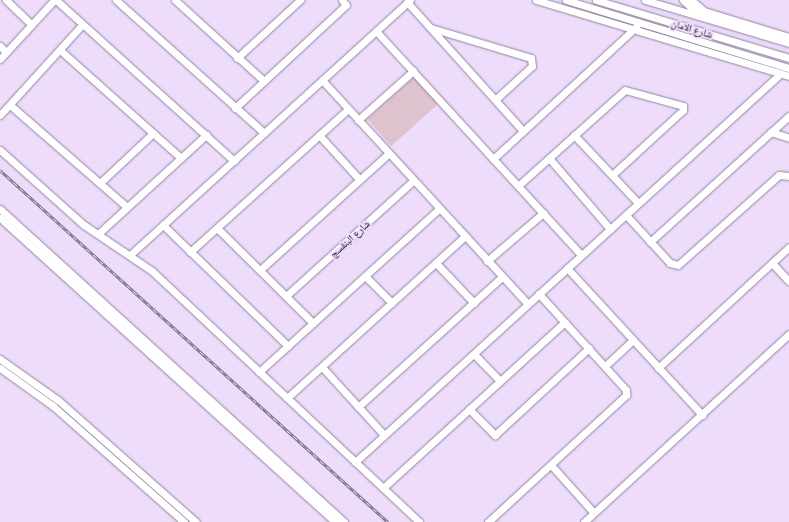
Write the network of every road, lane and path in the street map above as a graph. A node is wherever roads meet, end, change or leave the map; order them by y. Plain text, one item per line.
1 (6, 0) edge
2 (55, 0) edge
3 (116, 0) edge
4 (175, 0) edge
5 (300, 0) edge
6 (342, 0) edge
7 (536, 0) edge
8 (566, 0) edge
9 (596, 0) edge
10 (645, 0) edge
11 (683, 0) edge
12 (691, 0) edge
13 (409, 1) edge
14 (610, 4) junction
15 (607, 13) junction
16 (703, 18) junction
17 (640, 22) junction
18 (31, 24) junction
19 (82, 25) junction
20 (430, 28) junction
21 (633, 30) junction
22 (376, 31) junction
23 (789, 37) edge
24 (789, 43) edge
25 (746, 45) junction
26 (0, 46) edge
27 (60, 50) junction
28 (6, 52) junction
29 (743, 54) junction
30 (237, 58) junction
31 (789, 58) edge
32 (0, 59) edge
33 (789, 68) edge
34 (413, 71) junction
35 (780, 74) junction
36 (789, 76) edge
37 (322, 80) junction
38 (264, 82) junction
39 (496, 99) junction
40 (10, 105) junction
41 (235, 108) junction
42 (348, 109) junction
43 (0, 115) edge
44 (789, 116) edge
45 (358, 120) junction
46 (523, 131) junction
47 (771, 132) junction
48 (153, 133) junction
49 (264, 133) junction
50 (206, 135) junction
51 (319, 135) junction
52 (574, 135) junction
53 (789, 138) edge
54 (0, 150) edge
55 (388, 154) junction
56 (180, 158) junction
57 (550, 158) junction
58 (494, 159) junction
59 (234, 161) junction
60 (612, 176) junction
61 (789, 176) edge
62 (360, 180) junction
63 (413, 182) junction
64 (100, 183) junction
65 (519, 186) junction
66 (638, 203) junction
67 (127, 207) junction
68 (0, 209) edge
69 (439, 209) junction
70 (543, 213) junction
71 (626, 215) junction
72 (0, 218) edge
73 (163, 225) junction
74 (217, 228) junction
75 (610, 229) junction
76 (98, 234) junction
77 (464, 237) junction
78 (650, 242) junction
79 (789, 247) edge
80 (190, 252) junction
81 (131, 254) junction
82 (581, 255) junction
83 (487, 262) junction
84 (436, 263) junction
85 (772, 263) junction
86 (567, 268) junction
87 (260, 270) junction
88 (366, 276) junction
89 (502, 277) junction
90 (789, 281) edge
91 (539, 294) junction
92 (286, 296) junction
93 (392, 303) junction
94 (474, 303) junction
95 (528, 304) junction
96 (565, 322) junction
97 (313, 323) junction
98 (789, 334) edge
99 (633, 340) junction
100 (288, 346) junction
101 (589, 348) junction
102 (474, 354) junction
103 (0, 359) edge
104 (605, 366) junction
105 (322, 367) junction
106 (0, 368) edge
107 (658, 368) junction
108 (259, 372) junction
109 (500, 381) junction
110 (44, 389) junction
111 (39, 395) junction
112 (287, 398) junction
113 (358, 407) junction
114 (469, 409) junction
115 (702, 415) junction
116 (384, 435) junction
117 (355, 462) junction
118 (551, 465) junction
119 (383, 488) junction
120 (594, 513) junction
121 (184, 522) edge
122 (196, 522) edge
123 (335, 522) edge
124 (344, 522) edge
125 (419, 522) edge
126 (488, 522) edge
127 (584, 522) edge

1 - 18 street
2 - 18 street
2 - 19 street
3 - 41 street
4 - 30 street
5 - 30 street
6 - 38 street
7 - 21 street
8 - 15 street
9 - 14 street, شارع الامان
10 - 16 street, شارع الامان
11 - 16 street
12 - 23 street
13 - 20 street
13 - 22 street
14 - 15 street
14 - 25 street, شارع الامان
15 - 17 street
16 - 24 street, شارع الامان
17 - 21 street
17 - 29 street
18 - 28 street
19 - 27 street
19 - 50 street
20 - 39 street
20 - 39 street
21 - 35 street
21 - 46 street
22 - 34 street
22 - 37 street
25 - 29 street
25 - 31 street, شارع الامان
26 - 28 street
27 - 40 street
27 - 48 street
28 - 32 street
29 - 33 street
30 - 38 street
34 - 45 street
34 - 58 street
35 - 36 street
35 - 66 street
37 - 42 street
37 - 49 street
38 - 41 street
39 - 46 street
40 - 43 street
40 - 64 street
41 - 49 street
42 - 45 street
42 - 51 street
44 - 47 street
45 - 55 street
46 - 58 street
47 - 53 street
47 - 78 street
48 - 56 street
48 - 64 street
49 - 59 street
50 - 56 street
50 - 59 street
51 - 62 street
51 - 74 street
52 - 57 street
52 - 60 street
52 - 60 street
54 - 76 street
55 - 62 street
55 - 63 street
56 - 67 street
57 - 65 street
57 - 75 street
58 - 65 street
59 - 73 street
60 - 66 street
61 - 78 street
62 - 87 street
63 - 69 street
63 - 92 street, شارع البنفسج
64 - 67 street
65 - 70 street
66 - 71 street
67 - 76 street
68 - 124 street
69 - 77 street
69 - 88 street
70 - 82 street
70 - 83 street
71 - 75 street
71 - 78 street
72 - 123 street
73 - 80 street
73 - 81 street
74 - 80 street
74 - 87 street
75 - 82 street
76 - 81 street
77 - 83 street
77 - 84 street
79 - 85 street
80 - 100 street
81 - 108 street
82 - 86 street
83 - 89 street
84 - 93 street
84 - 94 street
85 - 90 street
85 - 107 street
86 - 91 street
86 - 99 street
87 - 92 street
88 - 93 street
88 - 97 street
89 - 94 street
89 - 95 street
91 - 95 street
91 - 96 street
92 - 97 street
93 - 105 street
94 - 113 street
95 - 102 street
96 - 101 street
96 - 109 street
97 - 100 street
98 - 115 street
99 - 104 street
99 - 107 street
100 - 108 street
101 - 104 street
101 - 114 street
102 - 109 street
102 - 116 street
103 - 110 street
104 - 118 street
105 - 112 street
105 - 113 street
106 - 111 street
107 - 115 street
108 - 112 street
109 - 114 street
110 - 111 street
110 - 122 street
111 - 121 street
112 - 117 street
113 - 116 street
114 - 119 street
115 - 120 street
116 - 117 street
117 - 119 street
118 - 120 street
118 - 126 street
119 - 125 street
120 - 127 street

